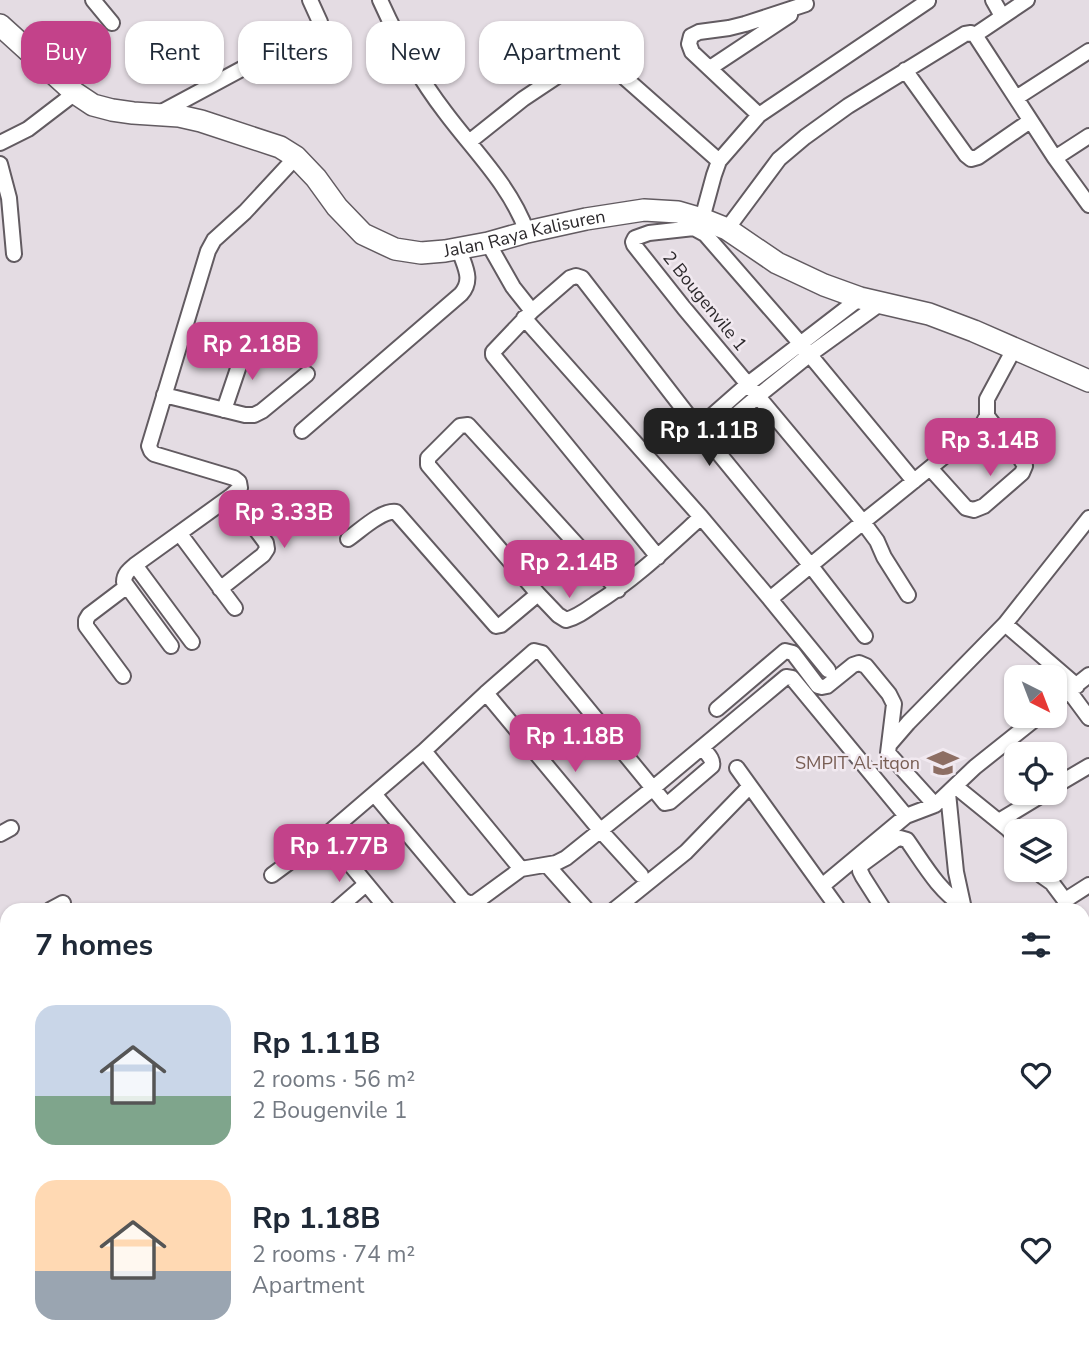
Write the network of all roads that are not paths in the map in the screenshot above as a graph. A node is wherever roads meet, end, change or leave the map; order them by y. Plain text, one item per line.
1 (93, 0) edge
2 (310, 0) edge
3 (380, 0) edge
4 (993, 0) edge
5 (1027, 0) edge
6 (928, 1) edge
7 (810, 2) edge
8 (1002, 16) junction
9 (112, 23) dead end
10 (0, 25) edge
11 (975, 35) junction
12 (1089, 51) edge
13 (710, 68) junction
14 (905, 70) junction
15 (546, 84) edge
16 (632, 84) edge
17 (75, 93) junction
18 (1016, 98) junction
19 (157, 115) junction
20 (759, 115) junction
21 (1030, 121) junction
22 (1089, 136) edge
23 (469, 142) junction
24 (0, 143) edge
25 (296, 157) junction
26 (1055, 158) junction
27 (719, 161) junction
28 (0, 164) edge
29 (1089, 205) edge
30 (702, 219) junction
31 (727, 229) junction
32 (527, 232) junction
33 (488, 243) junction
34 (459, 249) junction
35 (15, 254) dead end
36 (860, 298) junction
37 (881, 303) junction
38 (528, 314) junction
39 (247, 342) dead end
40 (804, 349) junction
41 (1014, 349) junction
42 (307, 374) dead end
43 (1089, 381) edge
44 (753, 390) junction
45 (164, 396) junction
46 (223, 410) junction
47 (987, 416) junction
48 (302, 431) dead end
49 (703, 434) junction
50 (930, 468) junction
51 (914, 481) junction
52 (231, 496) junction
53 (701, 517) junction
54 (1089, 518) edge
55 (863, 523) junction
56 (180, 534) junction
57 (348, 539) dead end
58 (658, 557) junction
59 (135, 565) junction
60 (811, 566) junction
61 (126, 587) junction
62 (220, 589) junction
63 (618, 590) junction
64 (538, 594) junction
65 (908, 594) dead end
66 (770, 599) junction
67 (235, 608) dead end
68 (1004, 624) junction
69 (865, 636) dead end
70 (191, 642) dead end
71 (172, 646) dead end
72 (828, 670) dead end
73 (1089, 675) edge
74 (123, 676) dead end
75 (1073, 688) junction
76 (1068, 692) edge
77 (485, 693) junction
78 (717, 709) dead end
79 (1089, 718) edge
80 (1024, 728) edge
81 (889, 746) junction
82 (702, 747) junction
83 (424, 751) junction
84 (1089, 766) edge
85 (737, 768) dead end
86 (1067, 779) edge
87 (750, 786) junction
88 (652, 789) junction
89 (952, 790) junction
90 (375, 795) junction
91 (935, 805) junction
92 (1025, 805) edge
93 (906, 816) junction
94 (999, 821) junction
95 (1004, 826) edge
96 (600, 830) junction
97 (326, 835) junction
98 (547, 865) junction
99 (521, 869) junction
100 (272, 875) dead end
101 (641, 875) dead end
102 (1051, 882) edge
103 (366, 884) junction
104 (1089, 885) edge
105 (822, 886) junction
106 (343, 903) edge
107 (382, 903) edge
108 (467, 903) edge
109 (472, 903) edge
110 (581, 903) edge
111 (623, 903) edge
112 (834, 903) edge
113 (880, 903) edge
114 (958, 903) edge
115 (963, 903) edge

1 - 9 street
2 - 19 street
3 - 23 street
4 - 8 street
5 - 8 street
6 - 20 street
7 - 13 street
7 - 13 street
8 - 11 street
10 - 17 main road, Jalan Raya Kalisuren
11 - 14 street
11 - 18 street
12 - 18 street
13 - 20 street
14 - 21 street
14 - 31 street
15 - 23 street
16 - 27 street
17 - 19 main road, Jalan Raya Kalisuren
17 - 24 street
18 - 21 street
19 - 25 main road, Jalan Raya Kalisuren
20 - 27 street
21 - 26 street
22 - 26 street
23 - 32 street
25 - 34 main road, Jalan Raya Kalisuren
25 - 45 street
26 - 29 street
27 - 30 street
28 - 35 street
30 - 31 main road, Jalan Raya Kalisuren
30 - 32 main road, Jalan Raya Kalisuren
31 - 36 main road, Jalan Raya Kalisuren
32 - 33 main road, Jalan Raya Kalisuren
33 - 34 main road, Jalan Raya Kalisuren
33 - 38 street
34 - 48 street
36 - 37 main road, Jalan Raya Kalisuren
36 - 40 street
37 - 40 street
37 - 41 main road, Jalan Raya Kalisuren
38 - 49 street
38 - 53 street
38 - 58 street
39 - 46 street
40 - 44 street
40 - 44 street, 2 Bougenvile 1
40 - 51 street
41 - 43 main road, Jalan Raya Kalisuren
41 - 47 street
42 - 46 street
44 - 49 street
44 - 55 street, 2 Bougenvile 1
45 - 46 street
45 - 52 street
47 - 50 street
47 - 50 street
49 - 60 street
50 - 51 street
51 - 55 street
52 - 56 street
52 - 62 street
53 - 58 street
53 - 66 street
54 - 68 street
55 - 60 street
55 - 65 street, 2 Bougenvile 1
56 - 59 street
56 - 62 street
57 - 64 street
58 - 63 street
59 - 61 street
59 - 70 street
60 - 66 street
60 - 69 street
61 - 71 street
61 - 74 street
62 - 67 street
63 - 64 street
63 - 64 street
66 - 72 street
68 - 75 street
68 - 81 street
73 - 75 street
75 - 76 street
75 - 79 street
77 - 83 street
77 - 88 street
77 - 96 street
78 - 81 street
80 - 89 street
81 - 91 street
82 - 88 street
82 - 88 street
82 - 93 street
83 - 90 street
83 - 99 street
84 - 86 street
85 - 87 street
87 - 105 street
87 - 111 street
88 - 96 street
89 - 91 street
89 - 94 street
89 - 115 street
90 - 97 street
90 - 108 street
91 - 93 street
92 - 94 street
93 - 105 street
94 - 95 street
96 - 98 street
96 - 101 street
97 - 100 street
97 - 103 street
98 - 99 street
98 - 110 street
99 - 109 street
102 - 104 street
103 - 106 street
103 - 107 street
105 - 112 street
113 - 114 street

